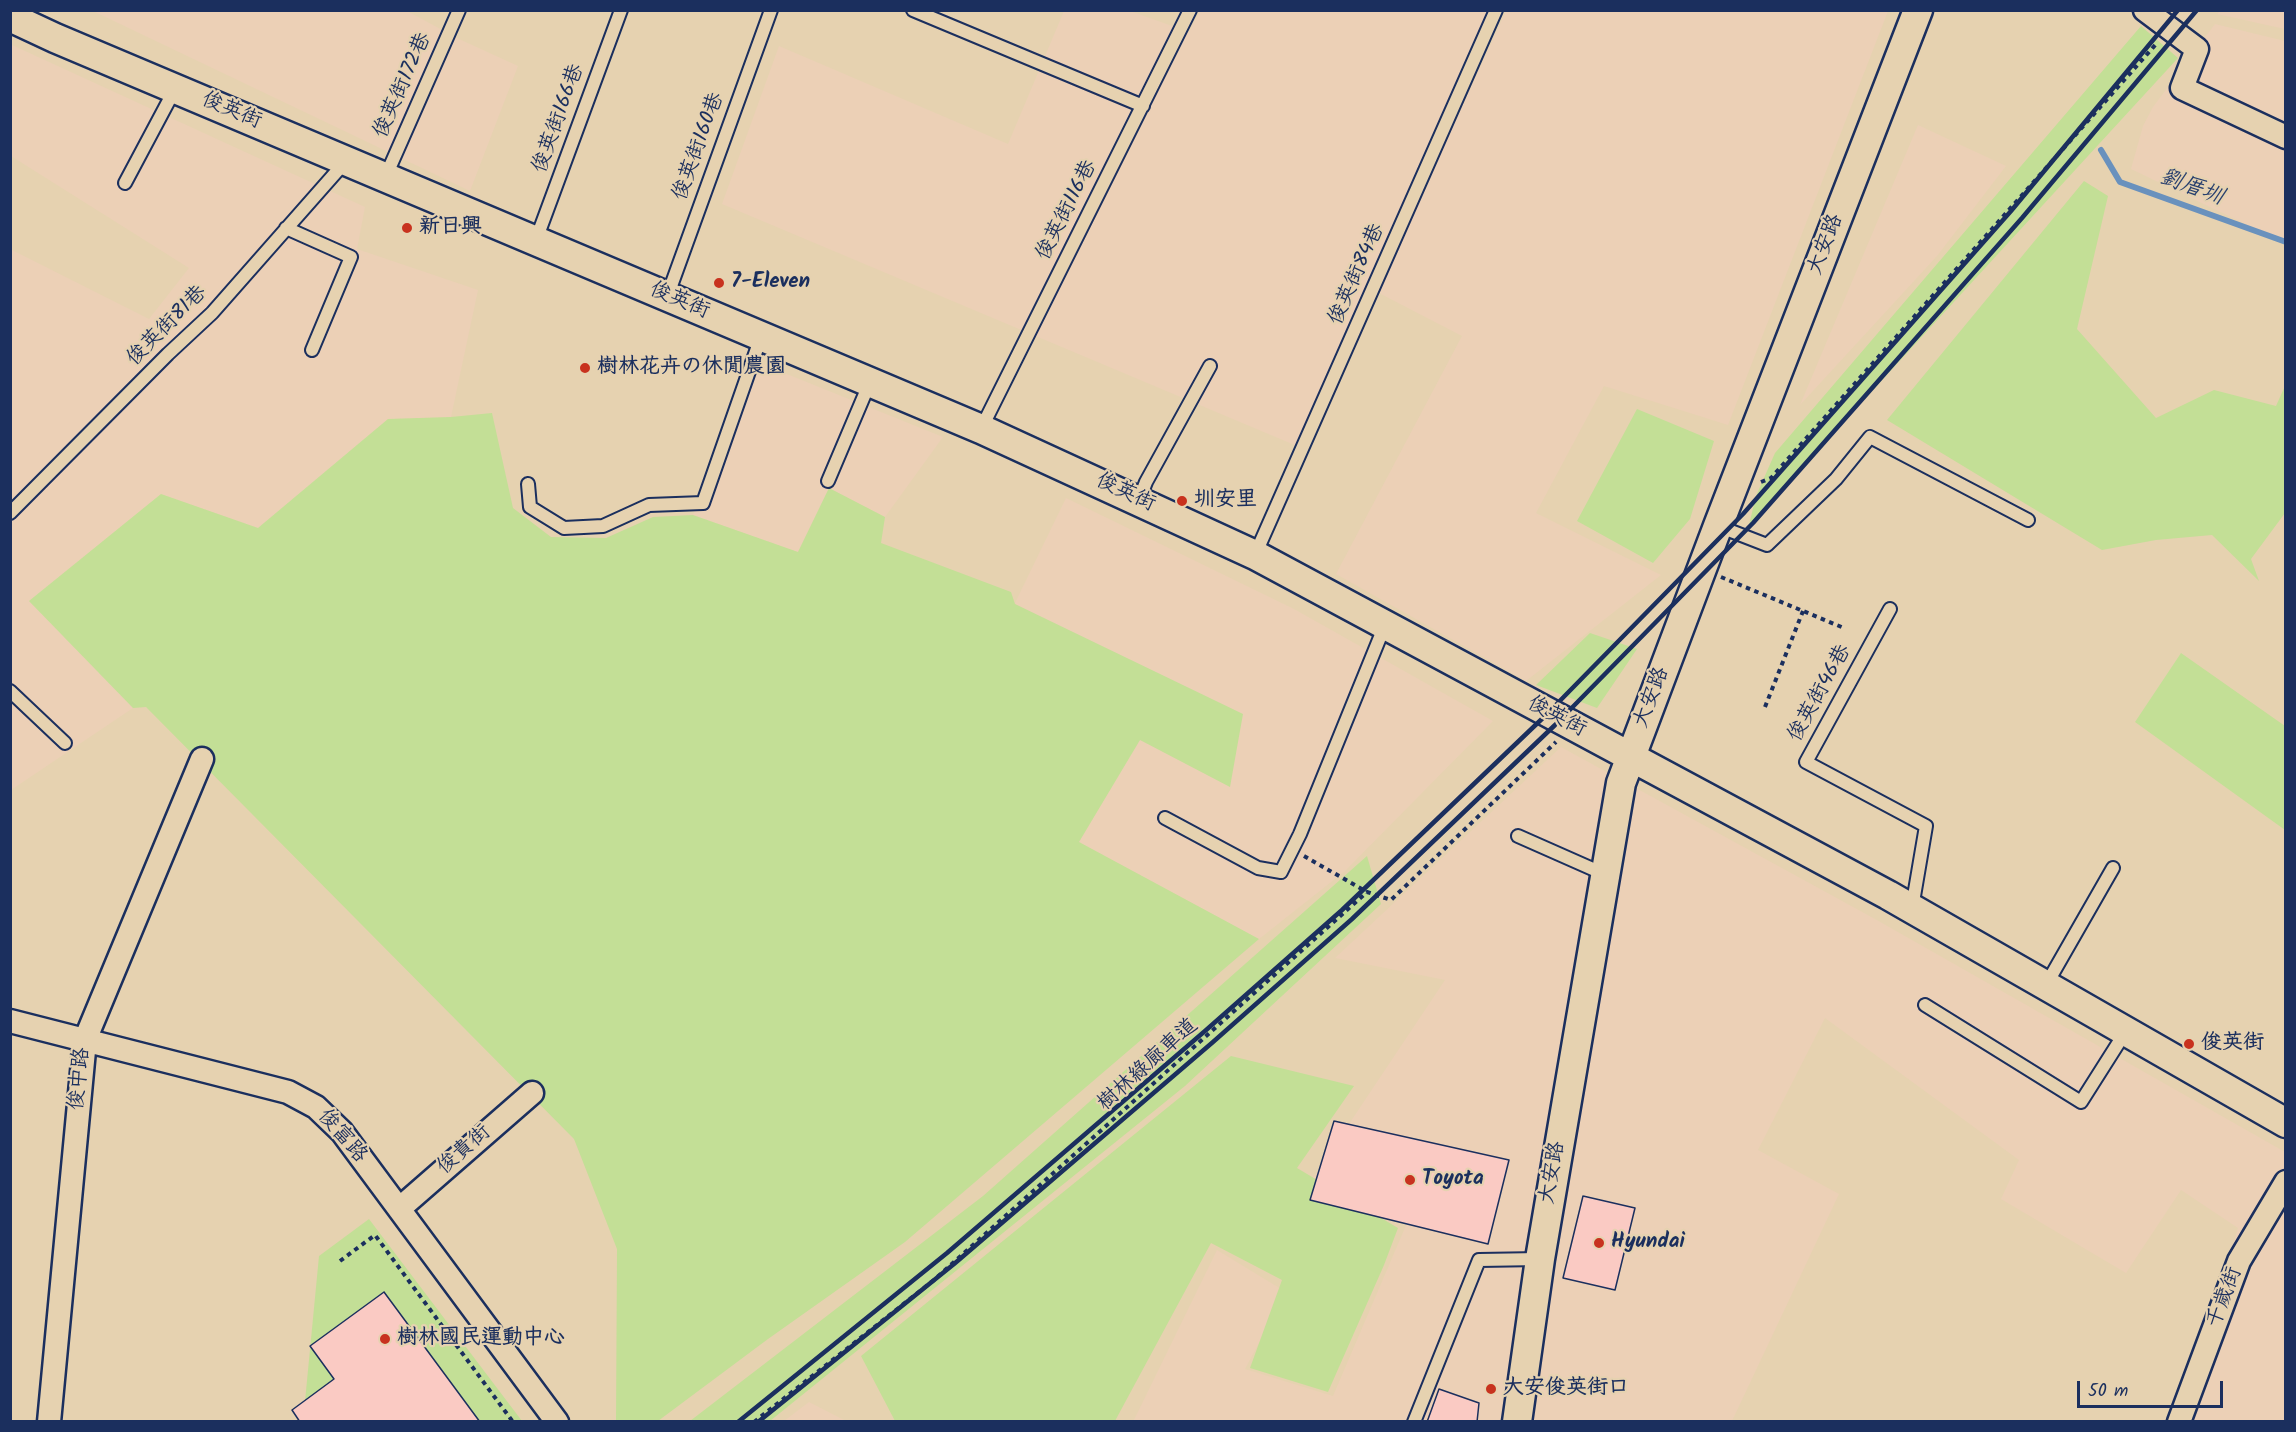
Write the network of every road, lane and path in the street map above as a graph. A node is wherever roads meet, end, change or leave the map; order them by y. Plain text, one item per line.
1 (459, 10) edge
2 (621, 10) edge
3 (771, 10) edge
4 (913, 10) edge
5 (1190, 10) edge
6 (1496, 10) edge
7 (1918, 10) edge
8 (2145, 10) edge
9 (10, 17) edge
10 (2170, 29) junction
11 (176, 88) junction
12 (1143, 106) junction
13 (2286, 137) edge
14 (346, 161) junction
15 (385, 178) junction
16 (125, 183) dead end
17 (286, 228) junction
18 (536, 240) junction
19 (667, 297) junction
20 (761, 337) junction
21 (312, 350) dead end
22 (1210, 366) dead end
23 (870, 382) junction
24 (981, 429) junction
25 (828, 481) dead end
26 (528, 484) dead end
27 (1754, 485) dead end
28 (1139, 500) junction
29 (10, 513) edge
30 (2028, 519) dead end
31 (1718, 526) junction
32 (1255, 555) junction
33 (1701, 571) junction
34 (1890, 609) dead end
35 (1803, 611) junction
36 (1385, 625) junction
37 (1844, 628) dead end
38 (10, 691) edge
39 (1765, 706) dead end
40 (1556, 742) dead end
41 (65, 743) dead end
42 (1631, 757) junction
43 (202, 759) dead end
44 (1165, 818) dead end
45 (1518, 836) dead end
46 (1293, 849) junction
47 (2113, 868) dead end
48 (1604, 874) junction
49 (1367, 892) junction
50 (1912, 909) junction
51 (2046, 985) junction
52 (1924, 1005) dead end
53 (10, 1021) edge
54 (2126, 1031) junction
55 (85, 1040) junction
56 (532, 1093) dead end
57 (2286, 1123) edge
58 (2286, 1182) edge
59 (399, 1209) junction
60 (1539, 1259) junction
61 (340, 1262) dead end
62 (49, 1422) edge
63 (513, 1422) edge
64 (557, 1422) edge
65 (754, 1422) edge
66 (1414, 1422) edge
67 (1517, 1422) edge
68 (2179, 1422) edge

1 - 15 lane, 俊英街172巷
2 - 18 lane, 俊英街166巷
3 - 19 lane, 俊英街160巷
4 - 12 lane
5 - 12 lane, 俊英街116巷
6 - 32 lane, 俊英街84巷
7 - 31 street, 大安路
8 - 10 street
9 - 11 street, 俊英街
10 - 13 street
10 - 27 path
11 - 14 street, 俊英街
11 - 16 lane
12 - 24 lane, 俊英街116巷
14 - 15 street, 俊英街
14 - 17 lane, 俊英街81巷
15 - 18 street, 俊英街
17 - 21 lane
17 - 29 lane, 俊英街81巷
18 - 19 street, 俊英街
19 - 20 street, 俊英街
20 - 23 street, 俊英街
20 - 26 lane
22 - 28 lane
23 - 24 street, 俊英街
23 - 25 lane
24 - 28 street, 俊英街
28 - 32 street, 俊英街
30 - 31 lane
31 - 33 street, 大安路
32 - 36 street, 俊英街
33 - 35 path
33 - 42 street, 大安路
34 - 50 lane, 俊英街46巷
35 - 37 path
35 - 39 path
36 - 42 street, 俊英街
36 - 46 lane
38 - 41 lane
40 - 49 path
42 - 48 street, 大安路
42 - 50 street, 俊英街
43 - 55 street, 俊中路
44 - 46 lane
45 - 48 lane
46 - 49 path
47 - 51 lane
48 - 60 street, 大安路
49 - 65 path, 樹林綠廊車道
50 - 51 street, 俊英街
51 - 54 street, 俊英街
52 - 54 lane
53 - 55 street, 俊富路
54 - 57 street, 俊英街
55 - 59 street, 俊富路
55 - 62 street, 俊中路
56 - 59 street, 俊貴街
58 - 68 street, 千歲街
59 - 64 street, 俊富路
60 - 66 lane
60 - 67 street, 大安路
61 - 63 path

